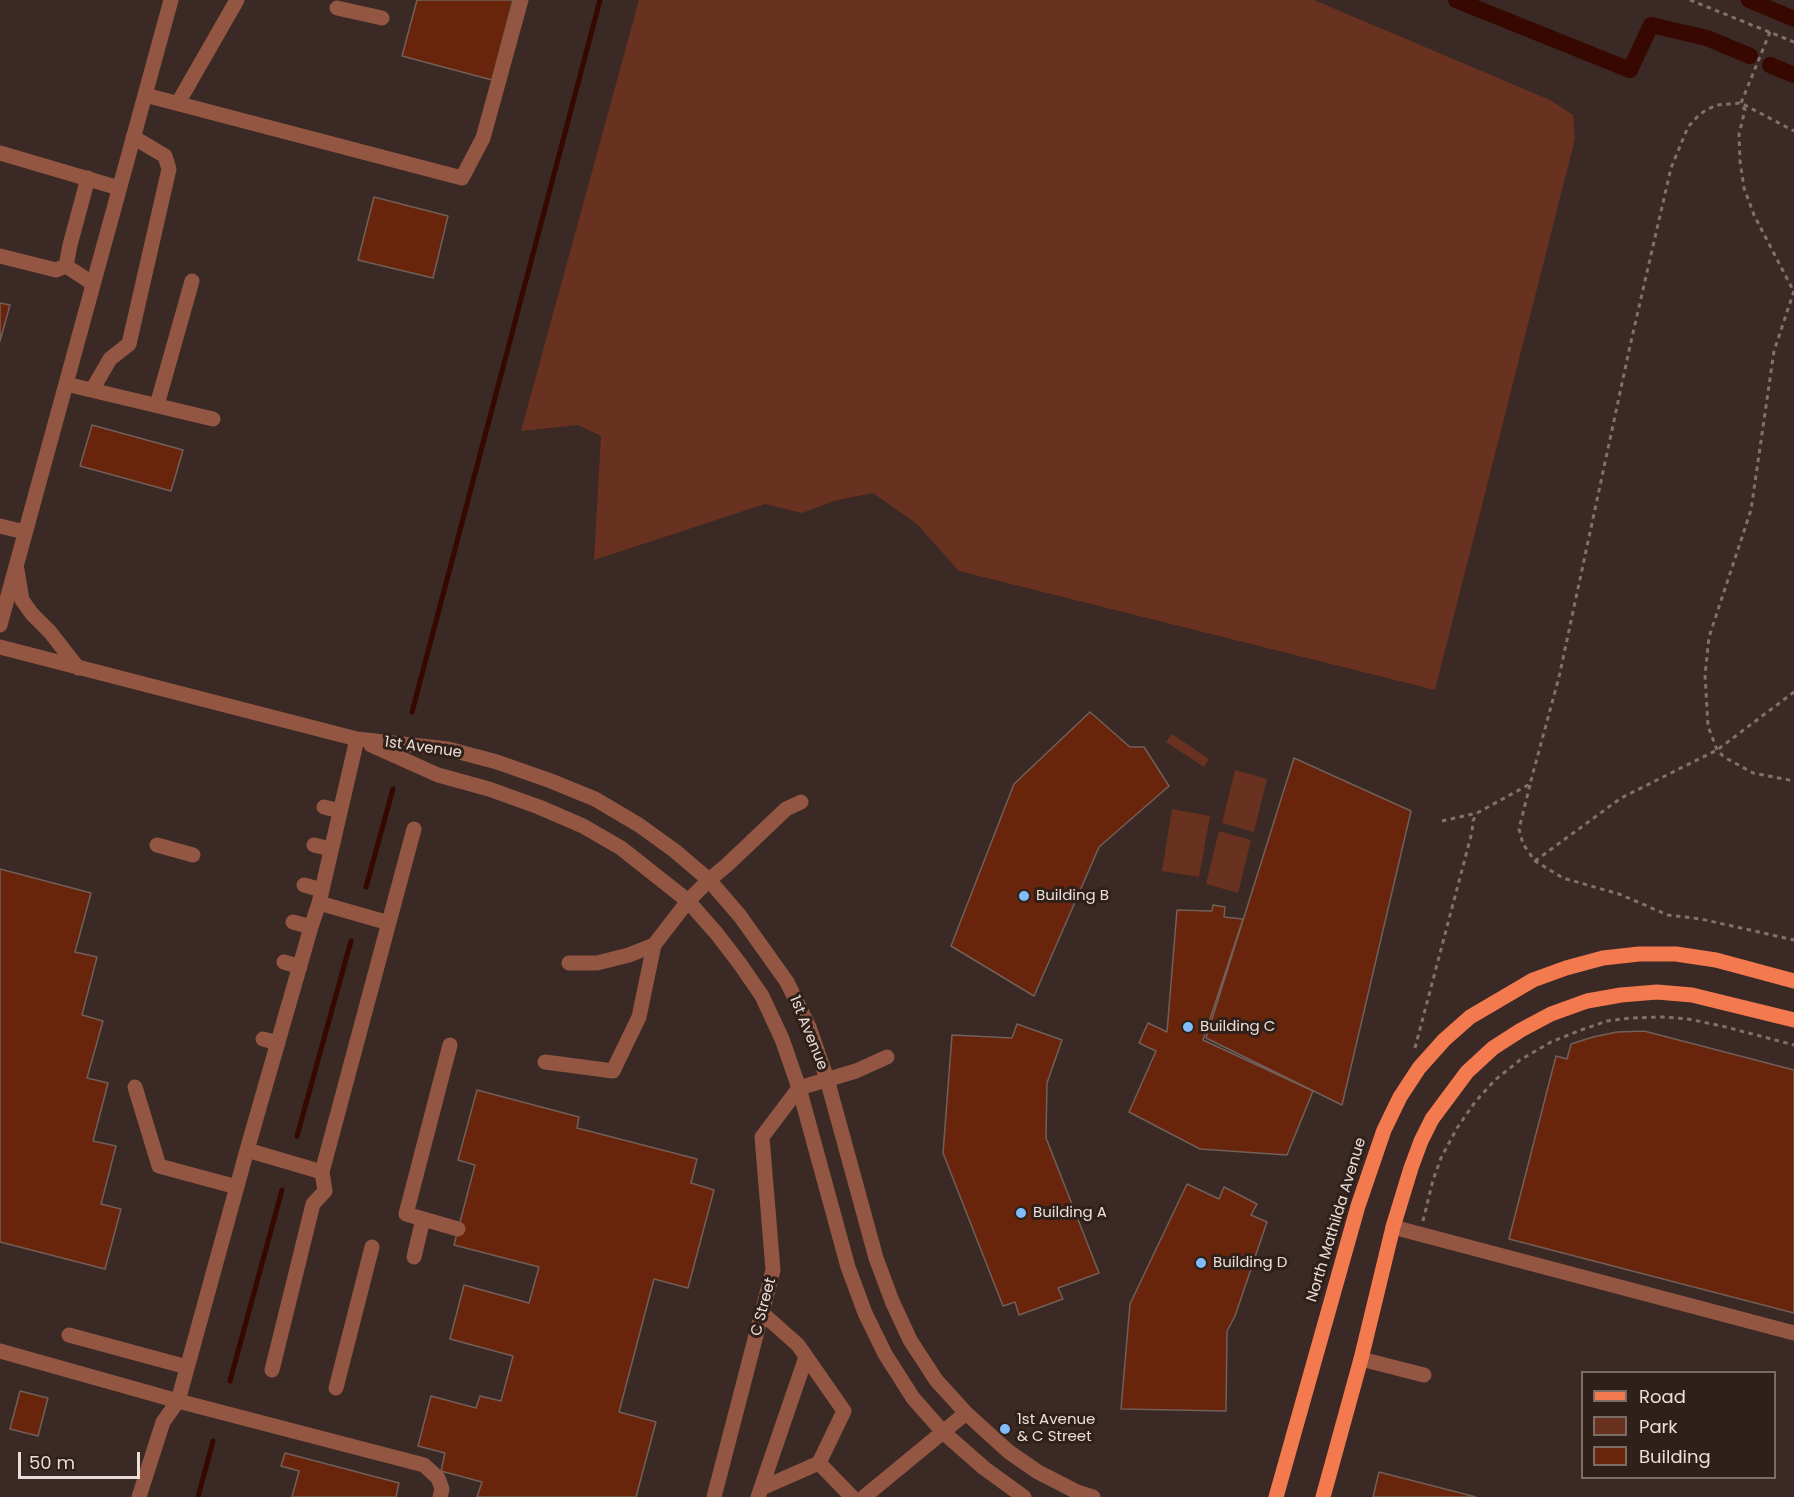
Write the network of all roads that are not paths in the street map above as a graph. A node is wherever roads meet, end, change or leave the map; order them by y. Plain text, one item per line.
1 (171, 0) edge
2 (237, 0) edge
3 (521, 0) edge
4 (337, 8) dead end
5 (382, 18) dead end
6 (145, 95) junction
7 (177, 103) junction
8 (134, 137) junction
9 (0, 153) edge
10 (88, 178) junction
11 (119, 188) junction
12 (0, 256) edge
13 (66, 266) junction
14 (192, 281) dead end
15 (92, 283) junction
16 (66, 384) junction
17 (92, 390) junction
18 (157, 405) junction
19 (213, 419) dead end
20 (0, 526) edge
21 (25, 532) junction
22 (16, 564) junction
23 (0, 584) edge
24 (0, 625) edge
25 (0, 647) edge
26 (78, 668) junction
27 (357, 739) junction
28 (801, 802) dead end
29 (324, 807) dead end
30 (340, 811) junction
31 (414, 829) dead end
32 (157, 845) dead end
33 (314, 845) dead end
34 (331, 849) junction
35 (193, 855) dead end
36 (709, 880) junction
37 (304, 885) dead end
38 (320, 897) junction
39 (688, 901) junction
40 (293, 922) dead end
41 (389, 923) junction
42 (310, 927) junction
43 (654, 945) junction
44 (284, 962) dead end
45 (569, 963) dead end
46 (300, 967) junction
47 (1794, 981) edge
48 (273, 999) dead end
49 (289, 1003) junction
50 (1794, 1020) edge
51 (263, 1039) dead end
52 (278, 1043) junction
53 (450, 1045) dead end
54 (887, 1057) dead end
55 (545, 1062) dead end
56 (252, 1076) dead end
57 (268, 1079) junction
58 (827, 1079) junction
59 (135, 1087) dead end
60 (799, 1088) junction
61 (247, 1150) junction
62 (322, 1172) junction
63 (237, 1187) junction
64 (423, 1219) junction
65 (1393, 1227) junction
66 (458, 1229) dead end
67 (372, 1247) dead end
68 (414, 1257) dead end
69 (762, 1313) junction
70 (1794, 1333) edge
71 (69, 1335) dead end
72 (0, 1351) edge
73 (806, 1357) junction
74 (1361, 1359) junction
75 (188, 1367) junction
76 (272, 1370) dead end
77 (1424, 1376) dead end
78 (336, 1388) dead end
79 (178, 1401) junction
80 (966, 1413) junction
81 (943, 1432) junction
82 (819, 1463) junction
83 (760, 1492) edge
84 (139, 1497) edge
85 (440, 1497) edge
86 (714, 1497) edge
87 (852, 1497) edge
88 (864, 1497) edge
89 (1024, 1497) edge
90 (1093, 1497) edge
91 (1276, 1497) edge
92 (1323, 1497) edge

1 - 6 street
2 - 7 street
3 - 7 street
4 - 5 street
6 - 7 street
6 - 8 street
8 - 11 street
8 - 17 street
9 - 10 street
10 - 11 street
10 - 13 street
11 - 15 street
12 - 13 street
13 - 15 street
14 - 18 street
15 - 16 street
16 - 17 street
16 - 21 street
17 - 18 street
18 - 19 street
20 - 21 street
21 - 22 street
22 - 23 street
22 - 24 street
22 - 26 street
25 - 26 street, 1st Avenue
26 - 27 street, 1st Avenue
27 - 30 street
27 - 36 street, 1st Avenue
27 - 39 street, 1st Avenue
28 - 36 street
29 - 30 street
30 - 34 street
31 - 41 street
32 - 35 street
33 - 34 street
34 - 38 street
36 - 39 street
36 - 58 street, 1st Avenue
37 - 38 street
38 - 41 street
38 - 42 street
39 - 43 street
39 - 60 street, 1st Avenue
40 - 42 street
41 - 62 street
42 - 46 street
43 - 45 street
43 - 55 street
44 - 46 street
46 - 49 street
47 - 91 main road, North Mathilda Avenue
48 - 49 street
49 - 52 street
50 - 65 main road
51 - 52 street
52 - 57 street
53 - 64 street
54 - 58 street
56 - 57 street
57 - 61 street
58 - 60 street
58 - 80 street, 1st Avenue
59 - 63 street
60 - 69 street, C Street
60 - 81 street, 1st Avenue
61 - 62 street
61 - 63 street
62 - 76 street
63 - 75 street
64 - 66 street
64 - 68 street
65 - 70 street
65 - 74 main road
67 - 78 street
69 - 73 street
69 - 86 street, C Street
71 - 75 street
72 - 79 street
73 - 82 street
73 - 83 street
74 - 77 street
74 - 92 main road
75 - 79 street
79 - 84 street
79 - 85 street
80 - 81 street
80 - 90 street, 1st Avenue
81 - 88 street
81 - 89 street, 1st Avenue
82 - 83 street
82 - 87 street

